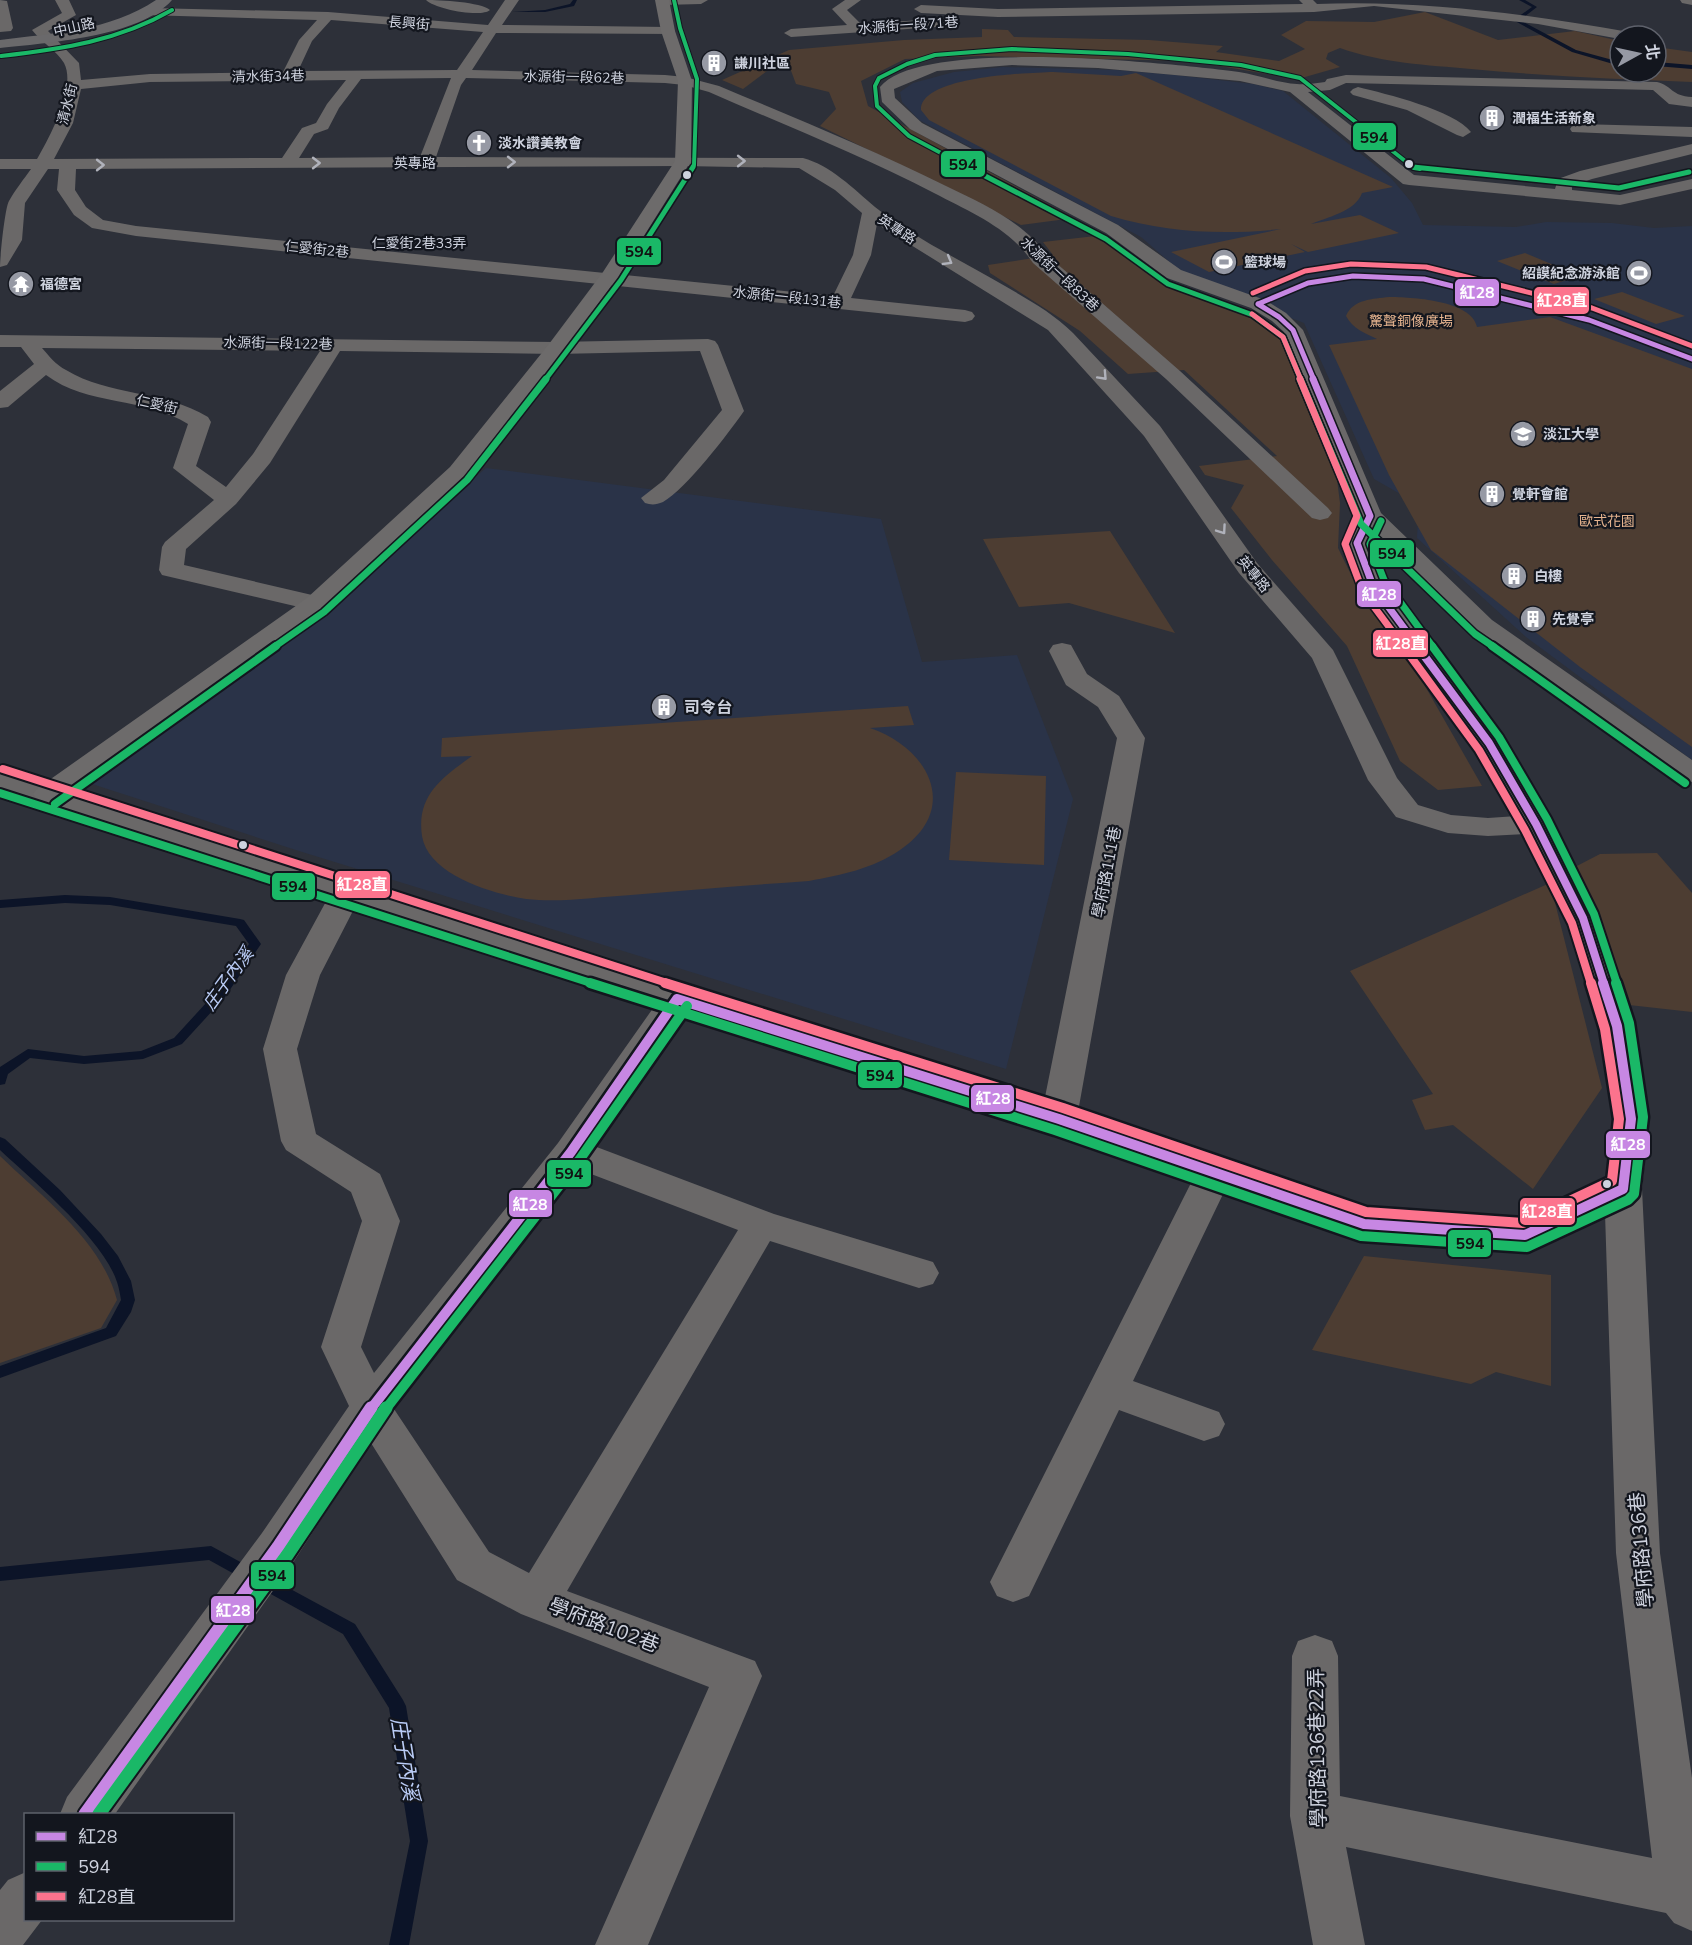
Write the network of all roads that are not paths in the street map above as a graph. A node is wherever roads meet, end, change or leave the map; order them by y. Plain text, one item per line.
1 (63, 0) edge
2 (165, 0) edge
3 (433, 0) edge
4 (701, 0) edge
5 (854, 0) edge
6 (947, 0) edge
7 (1105, 0) edge
8 (1148, 0) edge
9 (1687, 0) edge
10 (0, 1) edge
11 (662, 1) edge
12 (1692, 1) edge
13 (147, 6) edge
14 (509, 6) edge
15 (1309, 6) edge
16 (921, 9) dead end
17 (328, 16) junction
18 (999, 16) junction
19 (1026, 21) dead end
20 (1280, 24) dead end
21 (857, 28) junction
22 (493, 29) junction
23 (669, 31) junction
24 (2, 32) edge
25 (1608, 32) edge
26 (791, 33) dead end
27 (44, 36) junction
28 (0, 44) edge
29 (462, 74) junction
30 (289, 75) junction
31 (357, 75) junction
32 (685, 81) junction
33 (1600, 83) dead end
34 (74, 85) junction
35 (1330, 86) junction
36 (1657, 86) junction
37 (1295, 89) junction
38 (1591, 100) dead end
39 (1674, 102) junction
40 (1692, 102) edge
41 (1578, 129) dead end
42 (1463, 132) dead end
43 (1692, 132) edge
44 (1692, 149) edge
45 (683, 161) junction
46 (426, 162) junction
47 (287, 163) junction
48 (0, 165) edge
49 (42, 165) junction
50 (68, 165) junction
51 (1692, 184) edge
52 (1563, 194) junction
53 (8, 204) edge
54 (871, 212) junction
55 (439, 243) dead end
56 (305, 248) junction
57 (0, 261) edge
58 (609, 278) junction
59 (839, 303) junction
60 (965, 316) dead end
61 (0, 341) edge
62 (26, 341) junction
63 (335, 344) junction
64 (556, 348) junction
65 (47, 364) junction
66 (0, 402) edge
67 (653, 498) dead end
68 (228, 499) junction
69 (1320, 513) dead end
70 (1370, 516) junction
71 (316, 603) junction
72 (1062, 651) dead end
73 (1692, 773) edge
74 (0, 781) edge
75 (48, 794) junction
76 (1536, 824) junction
77 (347, 891) junction
78 (677, 999) junction
79 (1059, 1119) junction
80 (571, 1152) junction
81 (1215, 1173) junction
82 (1623, 1189) junction
83 (761, 1224) junction
84 (919, 1273) dead end
85 (1108, 1389) junction
86 (371, 1408) junction
87 (1203, 1424) dead end
88 (1013, 1582) dead end
89 (537, 1600) junction
90 (1315, 1656) dead end
91 (86, 1813) edge
92 (1315, 1816) junction
93 (1689, 1896) edge
94 (24, 1901) edge
95 (0, 1934) edge
96 (621, 1945) edge
97 (1339, 1945) edge

1 - 27 street
2 - 13 main road, 中山路
3 - 14 street
4 - 11 street
5 - 21 street
6 - 7 street
7 - 8 street
9 - 12 street
10 - 24 street
11 - 23 street
13 - 17 street, 長興街
13 - 27 main road, 中山路
14 - 22 street
15 - 18 street
15 - 20 street
15 - 25 street
16 - 18 street
17 - 22 street, 長興街
17 - 30 street
18 - 19 street, 水源街一段71巷
18 - 21 street, 水源街一段71巷
21 - 26 street, 水源街一段71巷
22 - 23 street, 長興街
22 - 29 street
23 - 32 street
24 - 27 main road, 中山路
27 - 28 main road, 中山路
27 - 34 street, 清水街
29 - 31 street, 清水街34巷
29 - 32 street, 水源街一段62巷
29 - 46 street
30 - 31 street, 清水街34巷
30 - 34 street, 清水街34巷
31 - 47 street
32 - 45 street
32 - 69 street, 水源街一段83巷
33 - 36 street
34 - 49 street, 清水街
35 - 36 street
35 - 37 street
35 - 42 street
36 - 39 street
37 - 52 street
37 - 70 street
38 - 39 street
39 - 40 street
41 - 43 street
44 - 52 street
46 -> 45 street, 英專路
45 -> 54 street, 英專路
45 - 58 street
47 -> 46 street, 英專路
50 -> 47 street, 英專路
48 - 49 street, 英專路
49 - 50 street, 英專路
49 - 53 street
50 - 56 street, 仁愛街2巷
51 - 52 street
53 - 57 street
54 - 59 street
54 -> 76 street, 英專路
55 - 56 street, 仁愛街2巷33弄
56 - 58 street, 仁愛街2巷
58 - 59 street, 水源街一段131巷
58 - 64 street
59 - 60 street, 水源街一段131巷
61 - 62 street, 水源街一段122巷
62 - 63 street, 水源街一段122巷
62 - 65 street, 仁愛街
63 - 64 street, 水源街一段122巷
63 - 68 street
64 - 67 street, 水源街一段122巷
64 - 71 street
65 - 66 street
65 - 68 street, 仁愛街
68 - 71 street
70 - 73 street
70 - 76 street, 學府路136巷
71 - 75 street
72 - 79 street, 學府路111巷
74 - 75 street
75 - 77 street
76 - 82 street, 學府路136巷
77 - 78 street
77 - 86 street
78 - 79 street
78 - 80 street
79 - 81 street
80 - 83 street
80 - 86 street
81 - 82 street
81 - 85 street
82 - 93 street, 學府路136巷
83 - 84 street
83 - 89 street, 學府路102巷
85 - 87 street
85 - 88 street
86 - 89 street
86 - 91 street
89 - 96 street, 學府路102巷
90 - 92 street, 學府路136巷22弄
92 - 93 street
92 - 97 street, 學府路136巷22弄
94 - 95 street

